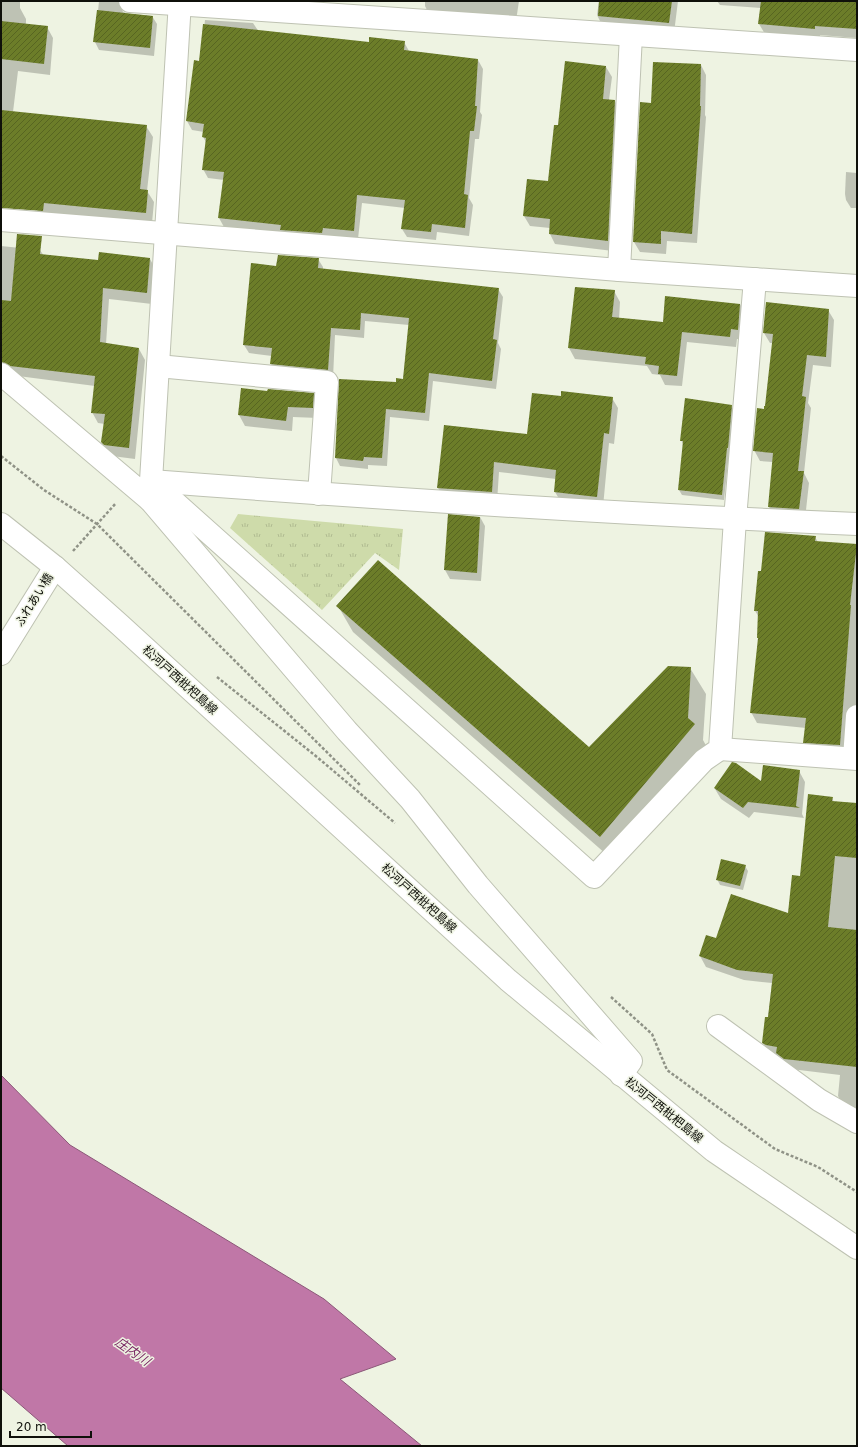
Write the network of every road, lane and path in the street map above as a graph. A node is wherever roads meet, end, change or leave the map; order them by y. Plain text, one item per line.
1 (130, 1) edge
2 (180, 3) edge
3 (631, 36) junction
4 (857, 50) edge
5 (1, 220) edge
6 (166, 233) junction
7 (619, 270) junction
8 (755, 279) junction
9 (857, 286) edge
10 (158, 366) junction
11 (1, 374) edge
12 (1, 456) edge
13 (150, 490) junction
14 (319, 494) junction
15 (735, 519) junction
16 (1, 524) edge
17 (97, 524) junction
18 (857, 524) edge
19 (54, 567) junction
20 (1, 654) edge
21 (212, 673) dead end
22 (857, 716) edge
23 (720, 749) junction
24 (855, 758) edge
25 (361, 786) dead end
26 (383, 808) dead end
27 (607, 993) dead end
28 (718, 1026) dead end
29 (621, 1075) junction
30 (857, 1122) edge
31 (857, 1192) edge
32 (857, 1248) edge

1 - 2 street
2 - 3 street
2 - 6 street
3 - 4 street
3 - 7 street
5 - 6 street
6 - 7 street
6 - 10 street
7 - 8 street
8 - 9 street
8 - 15 street
10 - 13 street
10 - 14 street
11 - 13 street
12 - 17 path
13 - 14 street
13 - 23 street
13 - 29 street
14 - 15 street
15 - 18 street
15 - 23 street
16 - 19 street, 松河戸西枇杷島線
17 - 19 path
17 - 25 path
19 - 20 street, ふれあい橋
19 - 29 street, 松河戸西枇杷島線
21 - 26 path
22 - 24 street
23 - 24 street
27 - 31 path
28 - 30 street
29 - 32 street, 松河戸西枇杷島線

